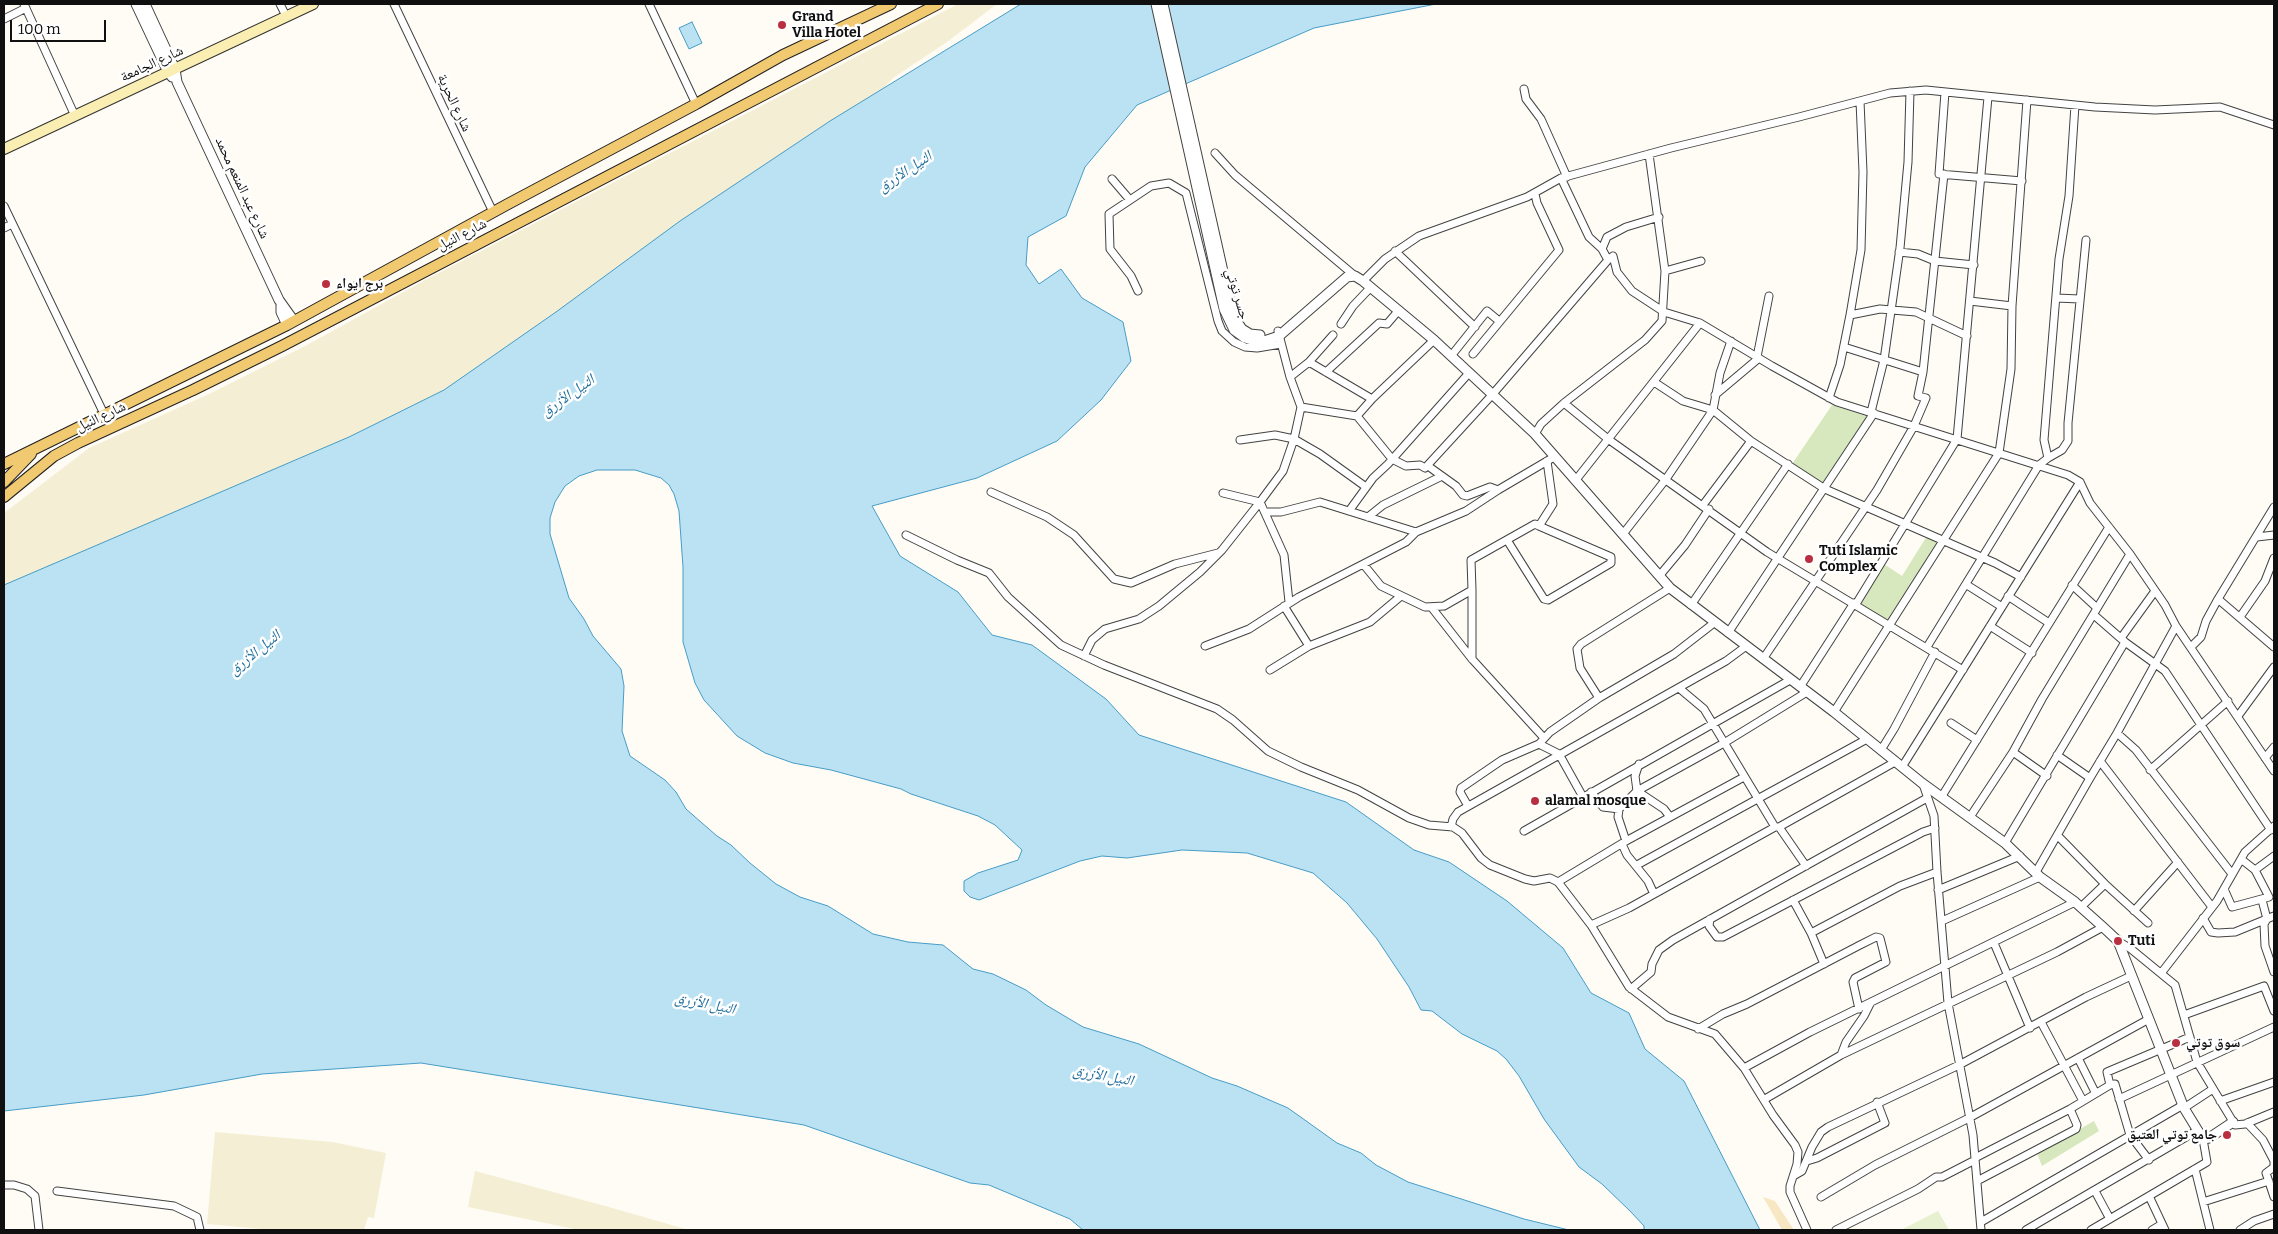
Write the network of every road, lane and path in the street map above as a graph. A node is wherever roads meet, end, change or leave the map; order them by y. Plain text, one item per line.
1 (136, 4) edge
2 (145, 4) edge
3 (280, 4) edge
4 (313, 4) edge
5 (394, 4) edge
6 (649, 4) edge
7 (891, 4) edge
8 (938, 4) edge
9 (1156, 4) edge
10 (1163, 4) edge
11 (25, 6) edge
12 (286, 16) junction
13 (4, 18) edge
14 (171, 70) junction
15 (1524, 90) dead end
16 (1910, 91) junction
17 (1945, 92) junction
18 (1988, 96) junction
19 (2027, 100) junction
20 (1860, 101) junction
21 (696, 104) junction
22 (2075, 105) junction
23 (75, 116) junction
24 (2274, 125) edge
25 (4, 149) edge
26 (1216, 153) dead end
27 (1649, 154) junction
28 (1944, 174) junction
29 (1980, 176) junction
30 (1564, 178) junction
31 (1112, 179) dead end
32 (2022, 181) junction
33 (1535, 194) junction
34 (1130, 200) junction
35 (4, 206) edge
36 (493, 212) junction
37 (1659, 217) junction
38 (12, 224) junction
39 (4, 228) edge
40 (2086, 240) dead end
41 (1602, 249) junction
42 (1395, 251) junction
43 (1899, 252) junction
44 (1608, 260) junction
45 (1702, 261) dead end
46 (1935, 261) junction
47 (1974, 265) junction
48 (1665, 271) junction
49 (1355, 278) junction
50 (1371, 287) junction
51 (1138, 291) dead end
52 (1769, 296) dead end
53 (2056, 298) junction
54 (2080, 299) junction
55 (1970, 301) junction
56 (2012, 306) junction
57 (1227, 308) junction
58 (1891, 309) junction
59 (1398, 310) junction
60 (1664, 312) junction
61 (1850, 315) junction
62 (1929, 318) junction
63 (1499, 322) junction
64 (290, 323) junction
65 (1700, 323) junction
66 (1340, 324) dead end
67 (1476, 327) junction
68 (1333, 335) dead end
69 (1967, 336) junction
70 (1279, 337) junction
71 (1434, 340) junction
72 (1730, 341) junction
73 (1844, 347) junction
74 (1474, 354) dead end
75 (1451, 356) junction
76 (1758, 358) junction
77 (1884, 360) junction
78 (1309, 362) junction
79 (210, 364) junction
80 (1326, 372) junction
81 (1923, 372) junction
82 (1469, 373) junction
83 (1290, 377) junction
84 (213, 380) junction
85 (1654, 382) junction
86 (1492, 395) junction
87 (1715, 396) junction
88 (1829, 398) junction
89 (1372, 399) junction
90 (1564, 403) junction
91 (1301, 406) junction
92 (1714, 410) junction
93 (1873, 412) junction
94 (105, 416) junction
95 (1357, 416) junction
96 (1914, 426) junction
97 (1535, 434) junction
98 (1608, 438) junction
99 (1294, 439) junction
100 (1957, 439) junction
101 (1240, 440) dead end
102 (1750, 441) junction
103 (37, 448) junction
104 (1999, 453) junction
105 (2048, 458) junction
106 (1392, 459) junction
107 (1551, 459) junction
108 (4, 464) edge
109 (1788, 464) junction
110 (2039, 465) junction
111 (1428, 466) junction
112 (1440, 477) junction
113 (1666, 479) junction
114 (1575, 481) junction
115 (4, 482) edge
116 (2080, 482) junction
117 (1366, 486) junction
118 (1824, 489) junction
119 (1498, 490) junction
120 (991, 492) dead end
121 (1223, 493) dead end
122 (4, 497) edge
123 (1260, 502) junction
124 (1706, 507) junction
125 (2274, 507) edge
126 (1865, 508) junction
127 (1349, 511) junction
128 (1265, 512) junction
129 (1368, 517) junction
130 (1905, 523) junction
131 (1539, 526) junction
132 (2109, 527) junction
133 (1416, 532) junction
134 (1741, 533) junction
135 (1623, 534) junction
136 (2274, 534) edge
137 (906, 535) dead end
138 (2257, 537) junction
139 (1507, 540) junction
140 (1944, 540) junction
141 (1219, 553) junction
142 (2130, 554) junction
143 (1778, 558) junction
144 (1984, 558) junction
145 (2274, 558) edge
146 (1364, 565) junction
147 (1660, 575) junction
148 (2021, 576) junction
149 (1816, 581) junction
150 (1967, 585) junction
151 (2072, 585) junction
152 (1670, 588) junction
153 (1472, 590) junction
154 (2155, 591) junction
155 (1400, 596) junction
156 (2008, 596) junction
157 (2218, 599) junction
158 (1855, 603) junction
159 (1287, 604) junction
160 (1691, 605) junction
161 (2002, 607) junction
162 (1432, 608) junction
163 (2097, 608) junction
164 (2094, 615) junction
165 (2240, 616) junction
166 (2049, 622) junction
167 (1714, 624) junction
168 (1890, 625) junction
169 (1990, 626) junction
170 (2176, 626) junction
171 (1728, 633) junction
172 (2123, 640) junction
173 (1205, 646) dead end
174 (1309, 646) junction
175 (1745, 647) junction
176 (1927, 647) junction
177 (2192, 647) junction
178 (2274, 647) edge
179 (1935, 652) junction
180 (2032, 653) junction
181 (1084, 656) junction
182 (1472, 659) junction
183 (1763, 659) junction
184 (2154, 663) junction
185 (2274, 667) edge
186 (1270, 670) dead end
187 (1963, 670) junction
188 (1790, 680) junction
189 (1679, 688) junction
190 (1803, 690) junction
191 (1599, 698) junction
192 (2228, 701) junction
193 (1834, 712) junction
194 (2238, 716) junction
195 (1951, 723) dead end
196 (1714, 724) junction
197 (2200, 726) junction
198 (2117, 733) junction
199 (1867, 738) junction
200 (1542, 740) junction
201 (1977, 740) junction
202 (1724, 744) junction
203 (2274, 747) edge
204 (1881, 750) junction
205 (2013, 752) junction
206 (1558, 754) junction
207 (2057, 756) junction
208 (2265, 758) junction
209 (2100, 761) junction
210 (1639, 764) junction
211 (1899, 764) junction
212 (2150, 770) junction
213 (2274, 771) edge
214 (2047, 776) junction
215 (1744, 777) junction
216 (2090, 778) junction
217 (1922, 783) junction
218 (1636, 790) junction
219 (1591, 792) junction
220 (1942, 796) junction
221 (1583, 797) junction
222 (1757, 798) junction
223 (1927, 798) junction
224 (1468, 806) junction
225 (1619, 809) junction
226 (1970, 817) junction
227 (1670, 818) junction
228 (1451, 826) junction
229 (1777, 827) junction
230 (1935, 828) junction
231 (2272, 828) edge
232 (1524, 830) dead end
233 (2058, 836) junction
234 (1624, 843) junction
235 (2005, 843) junction
236 (2020, 856) junction
237 (2274, 856) edge
238 (2241, 859) junction
239 (2178, 862) junction
240 (1637, 865) junction
241 (1806, 866) junction
242 (2255, 870) junction
243 (1937, 872) junction
244 (2038, 874) junction
245 (2232, 874) junction
246 (1558, 882) junction
247 (2105, 884) junction
248 (1938, 890) junction
249 (2224, 890) junction
250 (1654, 894) junction
251 (1793, 900) junction
252 (2262, 900) junction
253 (2078, 905) junction
254 (2212, 907) junction
255 (2134, 911) junction
256 (2270, 917) edge
257 (2203, 918) junction
258 (1710, 919) junction
259 (1942, 921) junction
260 (2148, 923) dead end
261 (1591, 925) junction
262 (2103, 927) junction
263 (1811, 933) junction
264 (2118, 941) junction
265 (1994, 943) junction
266 (1824, 964) junction
267 (1945, 967) junction
268 (2162, 972) junction
269 (2274, 972) edge
270 (2008, 974) junction
271 (2131, 976) junction
272 (1632, 989) junction
273 (1948, 1003) junction
274 (1870, 1004) junction
275 (1858, 1009) junction
276 (2274, 1011) edge
277 (2184, 1015) junction
278 (2149, 1018) junction
279 (2041, 1022) junction
280 (2274, 1027) edge
281 (2030, 1028) junction
282 (1698, 1029) junction
283 (2190, 1038) junction
284 (2161, 1049) junction
285 (1841, 1055) junction
286 (2078, 1058) junction
287 (2197, 1062) junction
288 (1959, 1065) junction
289 (2064, 1065) junction
290 (1744, 1068) junction
291 (2171, 1075) junction
292 (2274, 1082) edge
293 (2110, 1084) junction
294 (2213, 1089) junction
295 (2095, 1092) junction
296 (1765, 1099) junction
297 (2119, 1099) junction
298 (2083, 1100) junction
299 (2220, 1101) junction
300 (1877, 1102) junction
301 (2184, 1106) junction
302 (2070, 1109) junction
303 (2274, 1112) edge
304 (1969, 1118) junction
305 (2233, 1122) junction
306 (2247, 1123) junction
307 (2198, 1130) junction
308 (2130, 1135) junction
309 (2203, 1139) junction
310 (1975, 1159) junction
311 (2149, 1160) junction
312 (1807, 1161) junction
313 (2274, 1161) edge
314 (2195, 1169) junction
315 (1795, 1175) junction
316 (1977, 1181) junction
317 (2269, 1181) junction
318 (4, 1185) edge
319 (57, 1191) dead end
320 (2095, 1191) junction
321 (2149, 1196) junction
322 (1821, 1197) dead end
323 (2274, 1197) edge
324 (2203, 1202) junction
325 (2274, 1214) edge
326 (2110, 1219) junction
327 (1981, 1226) edge
328 (2164, 1227) edge
329 (39, 1230) edge
330 (200, 1230) edge
331 (1806, 1230) edge
332 (1836, 1230) edge
333 (2026, 1230) edge
334 (2091, 1230) edge
335 (2152, 1230) edge
336 (2209, 1230) edge
337 (2240, 1230) edge

1 - 14 street, شارع عبد المنعم محمد
2 - 14 street, شارع عبد المنعم محمد
3 - 12 street
4 - 12 main road, شارع الجامعة
5 - 36 street, شارع الحرية
6 - 21 street
7 - 21 main road, شارع النيل
8 - 84 main road, شارع النيل
9 - 57 street, جسر توتي
10 - 57 street, جسر توتي
11 - 13 street
11 - 23 street
12 - 14 main road, شارع الجامعة
14 - 23 main road, شارع الجامعة
14 - 64 street, شارع عبد المنعم محمد
15 - 30 street
16 - 17 street
16 - 20 street
16 - 43 street
17 - 18 street
17 - 28 street
18 - 19 street
18 - 29 street
19 - 22 street
19 - 32 street
20 - 27 street
20 - 61 street
21 - 36 main road, شارع النيل
22 - 24 street
22 - 53 street
23 - 25 main road, شارع الجامعة
26 - 49 street
27 - 30 street
27 - 37 street
28 - 29 street
28 - 46 street
29 - 32 street
29 - 47 street
30 - 33 street
30 - 41 street
31 - 34 street
32 - 56 street
33 - 42 street
33 - 63 street
34 - 51 street
34 - 70 street
35 - 38 street
36 - 64 main road, شارع النيل
37 - 41 street
37 - 48 street
38 - 39 street
38 - 94 street
40 - 54 street
41 - 44 street
42 - 49 street
42 - 67 street
43 - 46 street
43 - 58 street
44 - 60 street
44 - 86 street
45 - 48 street
46 - 47 street
46 - 62 street
47 - 55 street
48 - 60 street
49 - 50 street
49 - 70 street, جسر توتي
50 - 59 street
50 - 66 street
52 - 76 street
53 - 54 street
53 - 105 street
54 - 105 street
55 - 56 street
55 - 69 street
56 - 104 street
57 - 70 street, جسر توتي
58 - 61 street
58 - 62 street
58 - 77 street
59 - 71 street
59 - 80 street
60 - 65 street
60 - 90 street
61 - 73 street
62 - 69 street
62 - 81 street
63 - 67 street
63 - 74 street
64 - 79 main road, شارع النيل
65 - 72 street
65 - 85 street
67 - 75 street
68 - 78 street
69 - 100 street
70 - 83 street
71 - 75 street
71 - 89 street
72 - 76 street
72 - 87 street
73 - 77 street
73 - 88 street
75 - 82 street
76 - 87 street
76 - 88 street
77 - 81 street
77 - 93 street
78 - 80 street
78 - 83 street
79 - 84 main road
79 - 94 main road, شارع النيل
80 - 89 street
81 - 96 street
82 - 86 street
82 - 106 street
83 - 91 street
84 - 122 main road, شارع النيل
85 - 92 street
85 - 98 street
86 - 97 street
86 - 111 street
87 - 92 street
88 - 93 street
89 - 95 street
90 - 97 street
90 - 98 street
91 - 95 street
91 - 99 street
92 - 102 street
92 - 113 street
93 - 96 street
93 - 118 street
94 - 103 main road, شارع النيل
95 - 106 street
96 - 100 street
96 - 126 street
97 - 107 street
98 - 113 street
98 - 114 street
99 - 101 street
99 - 117 street
99 - 123 street
100 - 104 street
100 - 130 street
102 - 109 street
102 - 124 street
103 - 108 main road, شارع النيل
103 - 115 main road
104 - 110 street
104 - 140 street
105 - 110 street
106 - 111 street
106 - 117 street
107 - 114 street
107 - 119 street
107 - 131 street
109 - 118 street
109 - 134 street
110 - 116 street
110 - 144 street
111 - 112 street
112 - 119 street
112 - 129 street
113 - 124 street
113 - 135 street
114 - 135 street
116 - 132 street
116 - 148 street
117 - 127 street
118 - 126 street
118 - 143 street
119 - 133 street
120 - 141 street
121 - 123 street
123 - 128 street
123 - 141 street
124 - 134 street
124 - 147 street
125 - 138 street
126 - 130 street
126 - 149 street
127 - 128 street
127 - 129 street
128 - 159 street
129 - 133 street
130 - 140 street
130 - 158 street
131 - 139 street
131 - 139 street
132 - 142 street
132 - 151 street
133 - 146 street
134 - 143 street
134 - 160 street
135 - 147 street
136 - 138 street
137 - 181 street
138 - 157 street
139 - 153 street
140 - 144 street
140 - 168 street
141 - 181 street
142 - 154 street
142 - 163 street
143 - 149 street
143 - 171 street
144 - 148 street
144 - 150 street
145 - 165 street
146 - 155 street
146 - 159 street
147 - 152 street
148 - 156 street
149 - 158 street
149 - 183 street
150 - 161 street
150 - 176 street
151 - 163 street
151 - 166 street
152 - 160 street
152 - 191 street
153 - 162 street
153 - 182 street
154 - 170 street
154 - 172 street
155 - 162 street
155 - 174 street
156 - 161 street
156 - 166 street
157 - 165 street
157 - 177 street
158 - 168 street
158 - 190 street
159 - 173 street
159 - 174 street
160 - 167 street
161 - 169 street
162 - 182 street
163 - 164 street
164 - 172 street
164 - 205 street
165 - 178 street
166 - 180 street
167 - 171 street
167 - 191 street
168 - 176 street
168 - 193 street
169 - 180 street
169 - 187 street
170 - 177 street
170 - 184 street
171 - 175 street
172 - 184 street
172 - 207 street
174 - 186 street
175 - 183 street
175 - 189 street
176 - 179 street
177 - 192 street
179 - 187 street
179 - 204 street
180 - 201 street
181 - 228 street
182 - 200 street
183 - 188 street
184 - 197 street
184 - 198 street
185 - 194 street
187 - 211 street
188 - 190 street
188 - 196 street
189 - 196 street
189 - 206 street
190 - 193 street
190 - 202 street
191 - 200 street
192 - 194 street
192 - 197 street
193 - 199 street
194 - 208 street
195 - 201 street
196 - 202 street
196 - 210 street
197 - 212 street
197 - 231 street
198 - 209 street
198 - 212 street
199 - 204 street
199 - 222 street
200 - 206 street
200 - 224 street
201 - 220 street
202 - 215 street
202 - 218 street
203 - 208 street
204 - 211 street
205 - 214 street
205 - 226 street
206 - 221 street
206 - 224 street
207 - 214 street
207 - 216 street
208 - 213 street
209 - 216 street
209 - 239 street
210 - 218 street
210 - 219 street
211 - 217 street
211 - 229 street
212 - 245 street
214 - 235 street
215 - 222 street
215 - 227 street
216 - 233 street
217 - 220 street
217 - 223 street
218 - 225 street
218 - 227 street
219 - 221 street
219 - 225 street
220 - 226 street
221 - 232 street
222 - 229 street
222 - 240 street
223 - 230 street
223 - 241 street
224 - 228 street
225 - 234 street
226 - 235 street
227 - 234 street
228 - 246 street
229 - 241 street
229 - 250 street
230 - 243 street
230 - 251 street
231 - 238 street
233 - 244 street
233 - 247 street
234 - 240 street
234 - 246 street
235 - 236 street
236 - 244 street
236 - 248 street
237 - 242 street
238 - 242 street
238 - 245 street
239 - 254 street
239 - 255 street
240 - 250 street
241 - 258 street
242 - 252 street
243 - 248 street
243 - 263 street
244 - 253 street
244 - 259 street
245 - 249 street
246 - 261 street
247 - 253 street
247 - 255 street
248 - 259 street
249 - 252 street
249 - 254 street
250 - 261 street
251 - 258 street
251 - 263 street
252 - 256 street
253 - 262 street
253 - 265 street
254 - 257 street
255 - 260 street
256 - 257 street
256 - 269 street
257 - 268 street
258 - 272 street
259 - 267 street
261 - 272 street
262 - 264 street
262 - 270 street
263 - 266 street
264 - 268 street
264 - 271 street
265 - 267 street
265 - 270 street
266 - 275 street
266 - 282 street
267 - 273 street
267 - 274 street
268 - 277 street
270 - 273 street
270 - 281 street
271 - 278 street
271 - 279 street
272 - 282 street
273 - 285 street
273 - 288 street
274 - 275 street
274 - 285 street
275 - 290 street
276 - 277 street
277 - 283 street
278 - 284 street
278 - 286 street
279 - 281 street
279 - 289 street
280 - 287 street
281 - 288 street
282 - 290 street
283 - 284 street
283 - 287 street
284 - 291 street
284 - 293 street
285 - 296 street
286 - 289 street
286 - 295 street
287 - 291 street
287 - 294 street
288 - 300 street
288 - 304 street
289 - 298 street
289 - 304 street
290 - 296 street
291 - 297 street
291 - 301 street
292 - 299 street
293 - 295 street
293 - 297 street
294 - 299 street
294 - 301 street
295 - 298 street
296 - 315 street
297 - 308 street
298 - 302 street
299 - 305 street
300 - 312 street
300 - 312 street
301 - 307 street
301 - 308 street
302 - 310 street
302 - 316 street
303 - 306 street
304 - 310 street
304 - 322 street
305 - 306 street
305 - 309 street
306 - 313 street
307 - 309 street
307 - 311 street
308 - 311 street
308 - 327 street
309 - 314 street
310 - 316 street
310 - 332 street
311 - 320 street
312 - 315 street
313 - 317 street
314 - 321 street
314 - 324 street
315 - 331 street
316 - 327 street
317 - 323 street
317 - 324 street
318 - 329 street
319 - 330 street
320 - 326 street
320 - 333 street
321 - 326 street
321 - 328 street
324 - 336 street
325 - 337 street
326 - 334 street
328 - 335 street

